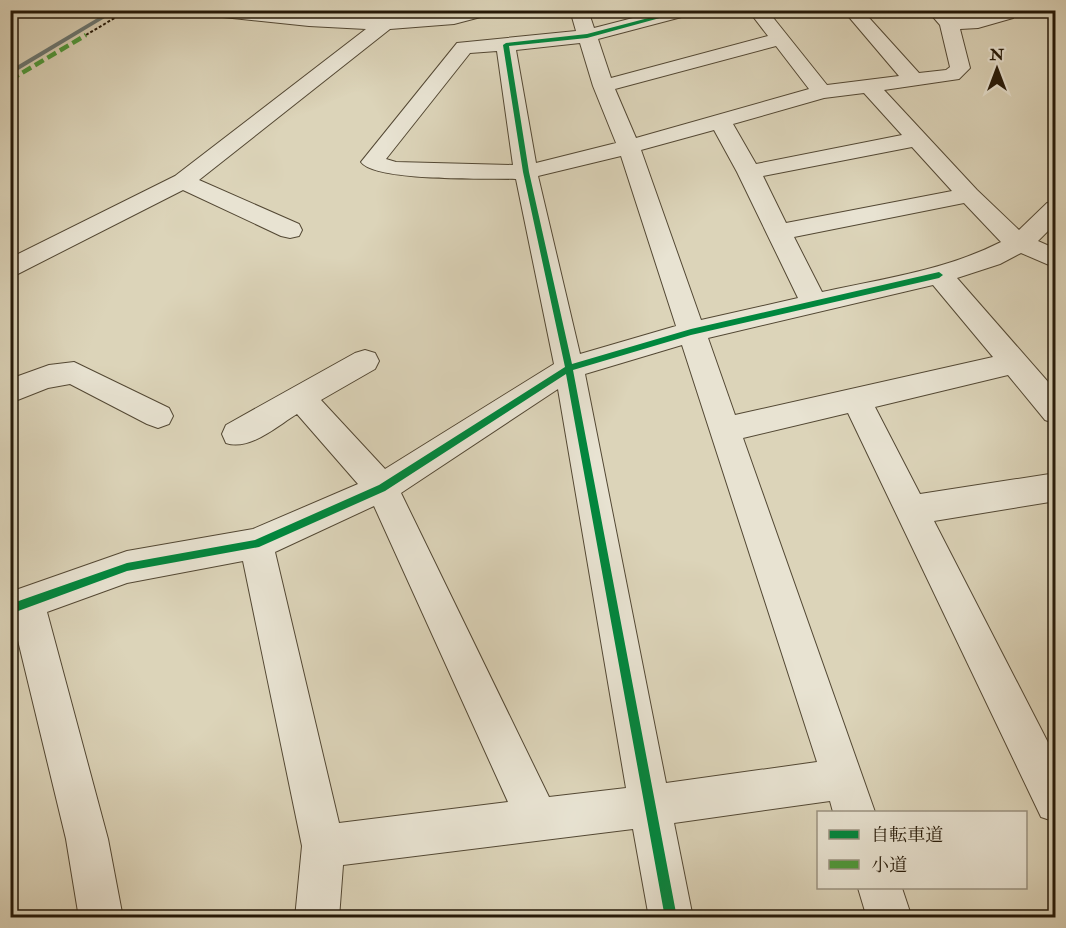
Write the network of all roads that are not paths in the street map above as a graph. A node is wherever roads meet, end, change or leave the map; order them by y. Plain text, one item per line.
1 (204, 10) edge
2 (486, 10) edge
3 (687, 10) edge
4 (757, 10) edge
5 (852, 10) edge
6 (1002, 10) edge
7 (386, 17) edge
8 (458, 17) junction
9 (942, 17) edge
10 (583, 23) edge
11 (780, 39) junction
12 (506, 45) junction
13 (464, 47) junction
14 (914, 80) junction
15 (868, 85) junction
16 (603, 86) junction
17 (822, 92) junction
18 (720, 121) junction
19 (918, 139) junction
20 (629, 147) junction
21 (526, 172) junction
22 (749, 172) junction
23 (183, 181) junction
24 (969, 195) junction
25 (1056, 208) edge
26 (290, 230) dead end
27 (779, 232) junction
28 (1022, 242) junction
29 (1056, 260) edge
30 (10, 269) edge
31 (939, 274) junction
32 (814, 303) junction
33 (691, 332) junction
34 (365, 361) dead end
35 (1015, 363) junction
36 (569, 368) junction
37 (17, 379) edge
38 (302, 399) junction
39 (857, 400) junction
40 (1056, 412) edge
41 (158, 416) dead end
42 (724, 430) junction
43 (237, 435) dead end
44 (1056, 487) edge
45 (382, 488) junction
46 (911, 510) junction
47 (256, 544) junction
48 (19, 606) edge
49 (1043, 751) edge
50 (849, 796) edge
51 (1056, 802) edge
52 (650, 806) junction
53 (537, 818) junction
54 (323, 846) junction
55 (880, 889) edge
56 (102, 918) edge
57 (317, 918) edge
58 (670, 918) edge
59 (890, 918) edge

1 - 7 street
2 - 8 street
3 - 10 street
4 - 11 street
5 - 14 street
6 - 9 street
7 - 8 street
7 - 23 street
8 - 13 street
9 - 14 street
10 - 12 street
10 - 16 street
11 - 16 street
11 - 17 street
12 - 13 street
12 - 21 street
13 - 21 street
14 - 15 street
15 - 17 street
15 - 19 street
16 - 20 street
17 - 18 street
18 - 20 street
18 - 22 street
19 - 22 street
19 - 24 street
20 - 21 street
20 - 33 street
21 - 36 street
22 - 27 street
23 - 26 street
23 - 30 street
24 - 27 street
24 - 28 street
25 - 28 street
27 - 32 street
28 - 29 street
28 - 31 street
31 - 32 street
31 - 35 street
32 - 33 street
33 - 36 street
33 - 42 street
34 - 38 street
35 - 39 street
35 - 40 street
36 - 45 street
36 - 52 street
37 - 41 street
38 - 43 street
38 - 45 street
39 - 42 street
39 - 46 street
42 - 50 street
44 - 46 street
45 - 47 street
45 - 53 street
46 - 49 street
47 - 48 street
47 - 54 street
48 - 56 street
49 - 51 street
50 - 52 street
52 - 53 street
52 - 58 street
53 - 54 street
54 - 57 street
55 - 59 street

